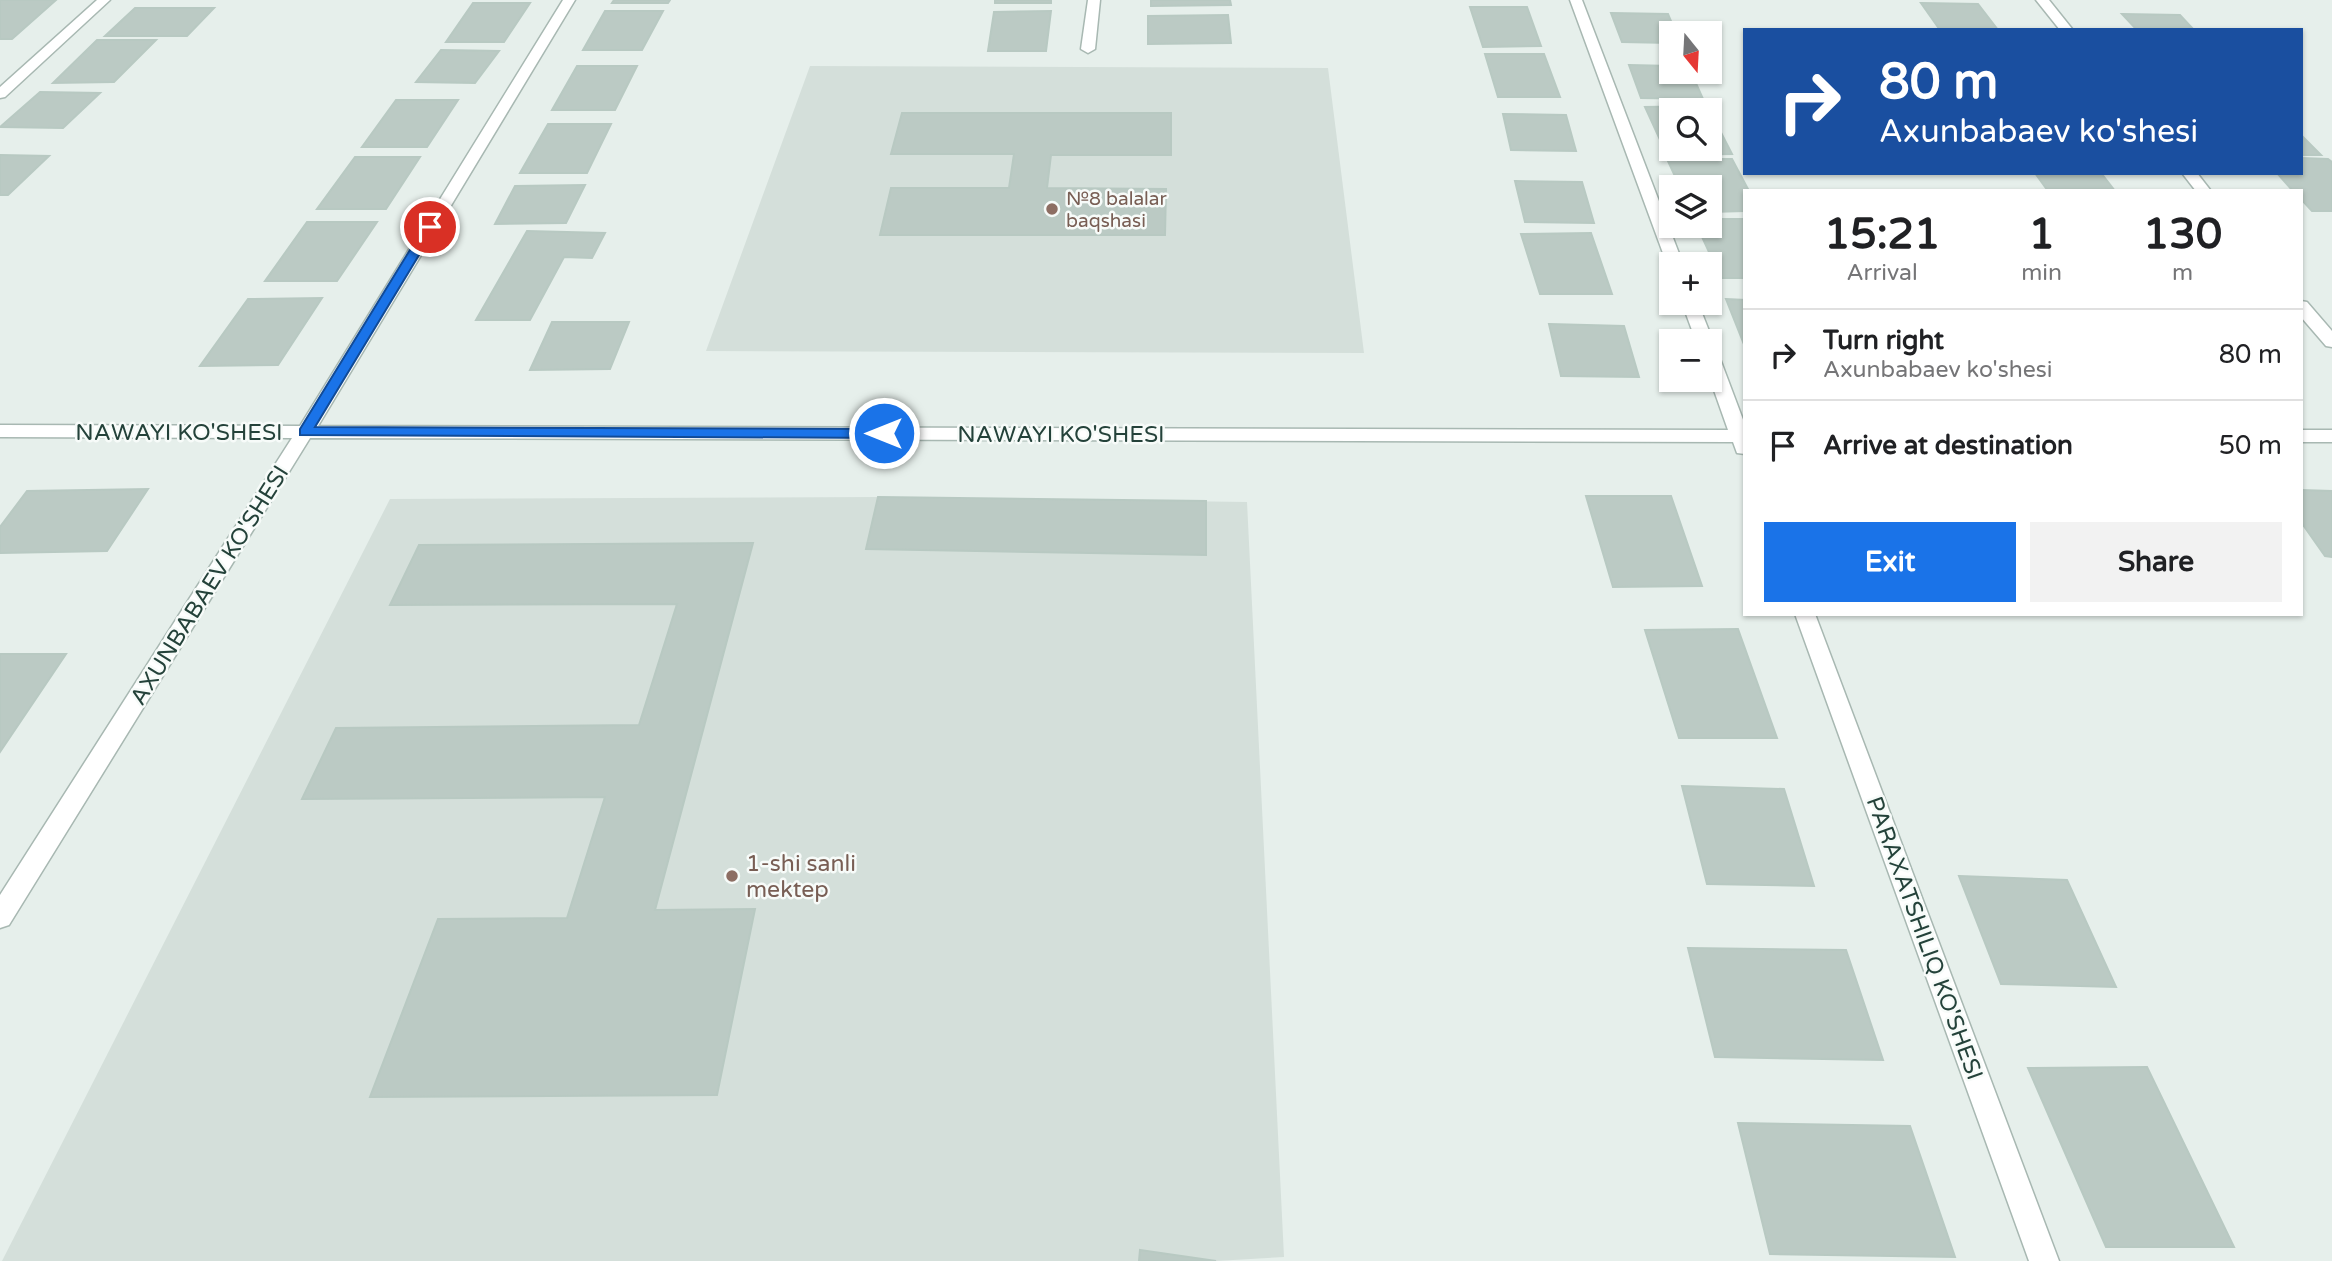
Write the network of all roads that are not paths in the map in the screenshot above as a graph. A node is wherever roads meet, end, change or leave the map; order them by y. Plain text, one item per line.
1 (104, 0) edge
2 (569, 0) edge
3 (1094, 0) edge
4 (1576, 0) edge
5 (2042, 0) edge
6 (2065, 28) edge
7 (1088, 48) dead end
8 (0, 94) edge
9 (2191, 175) edge
10 (2202, 189) edge
11 (1670, 252) edge
12 (2303, 308) edge
13 (2332, 342) edge
14 (1722, 387) edge
15 (0, 431) edge
16 (305, 432) junction
17 (2303, 436) edge
18 (2332, 436) edge
19 (1743, 440) edge
20 (1806, 616) edge
21 (0, 917) edge
22 (2044, 1261) edge

1 - 8 street
2 - 16 street, AXUNBABAEV KO'SHESI
3 - 7 street
4 - 11 street
5 - 6 street
9 - 10 street
12 - 13 street
14 - 19 street
15 - 16 street, NAWAYI KO'SHESI
16 - 19 street, NAWAYI KO'SHESI
16 - 21 street, AXUNBABAEV KO'SHESI
17 - 18 street
20 - 22 street, PARAXATSHILIQ KO'SHESI

